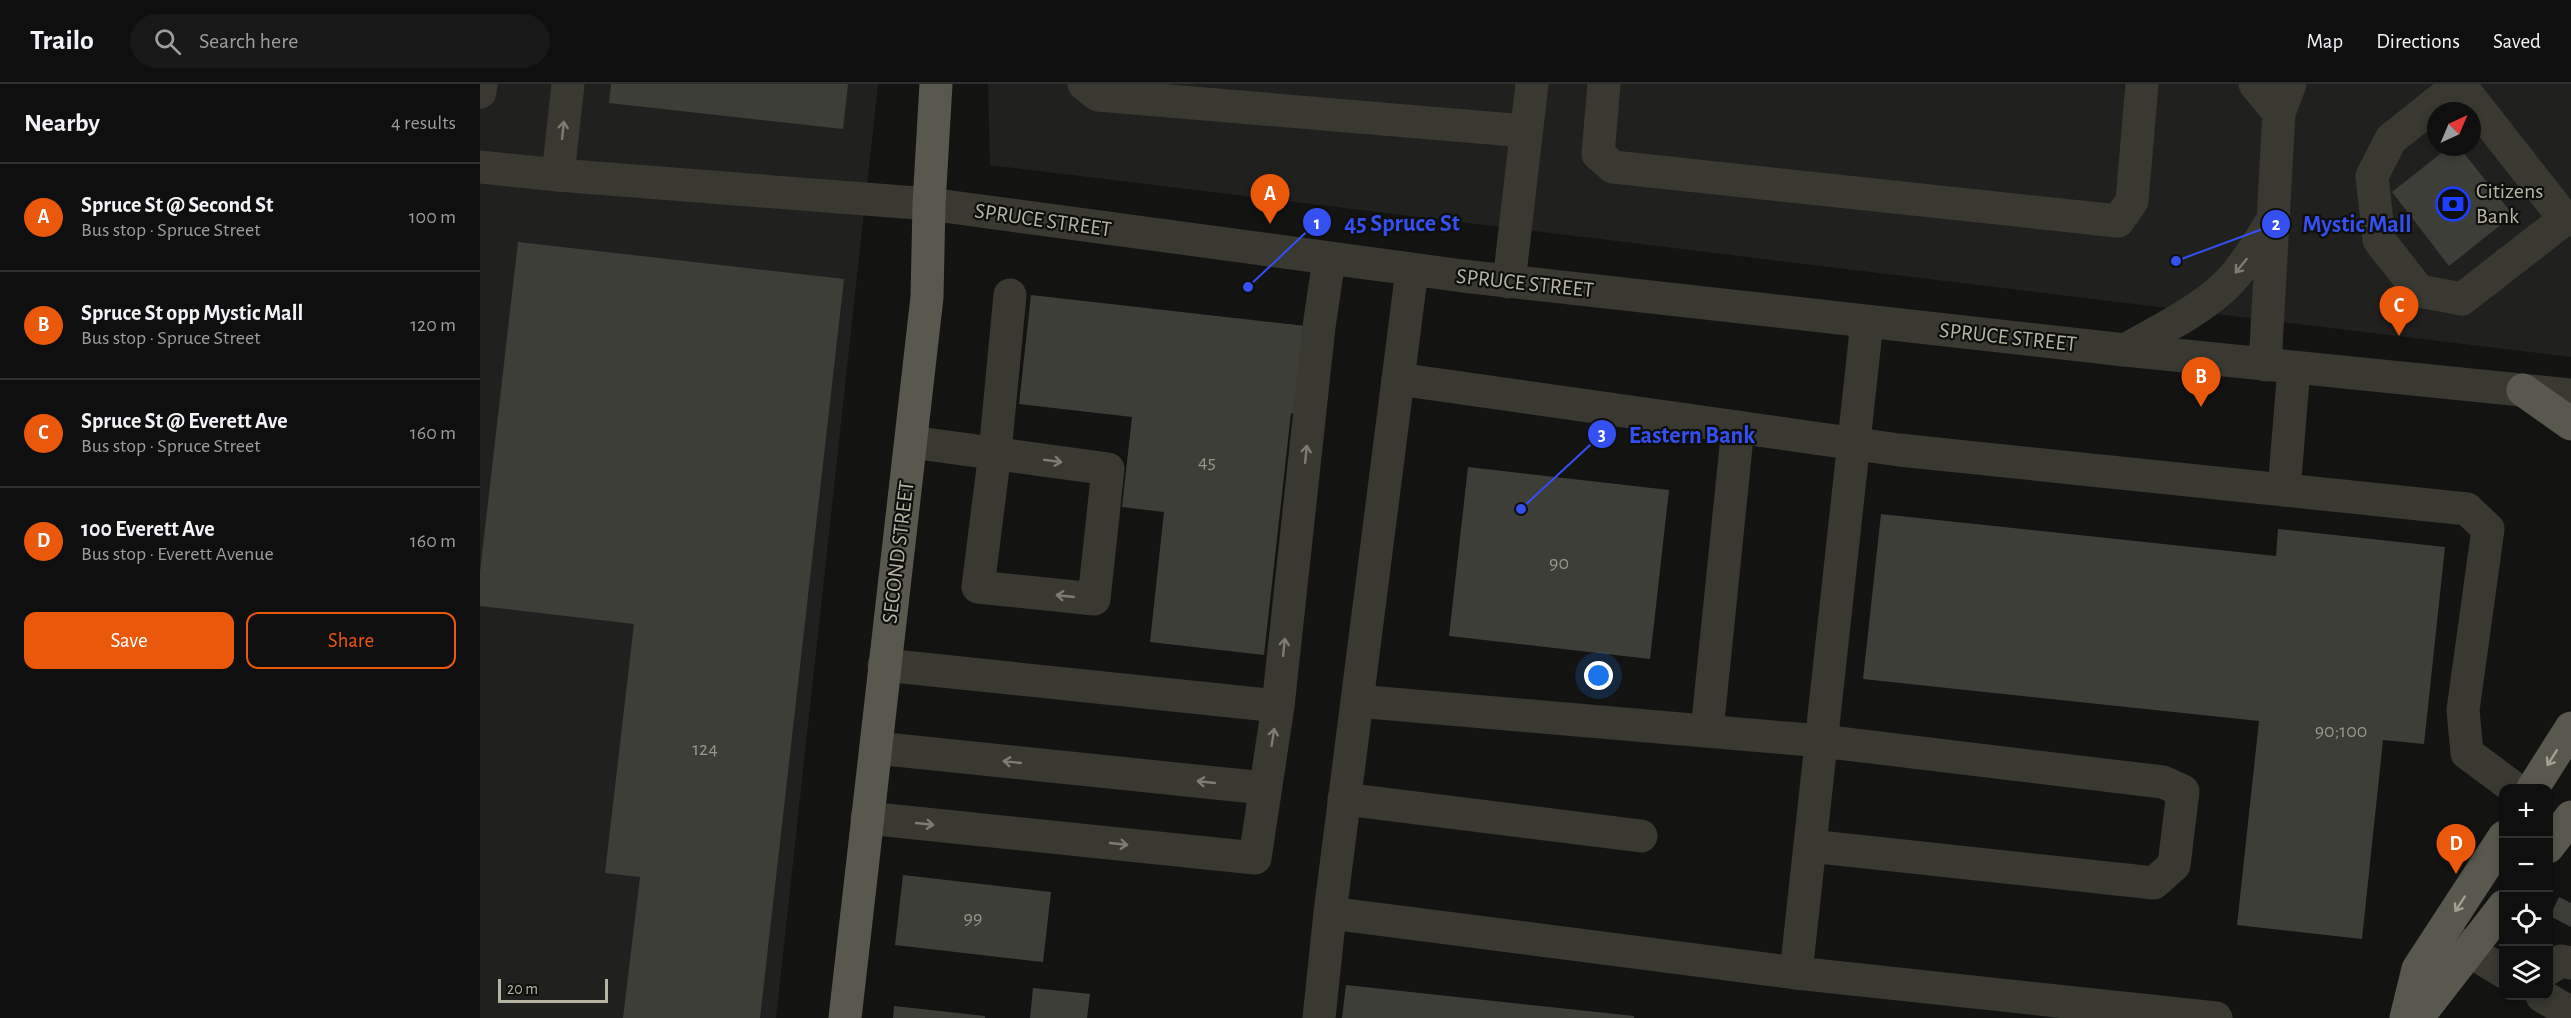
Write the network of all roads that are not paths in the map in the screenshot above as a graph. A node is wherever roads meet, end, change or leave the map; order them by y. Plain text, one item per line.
1 (481, 84) edge
2 (568, 84) edge
3 (936, 84) edge
4 (1084, 84) edge
5 (1532, 84) edge
6 (1604, 84) edge
7 (2142, 84) edge
8 (2255, 84) edge
9 (2460, 84) edge
10 (480, 92) edge
11 (2285, 99) edge
12 (1526, 131) junction
13 (480, 167) edge
14 (558, 175) junction
15 (929, 204) junction
16 (2274, 218) junction
17 (2568, 219) edge
18 (1329, 259) junction
19 (1412, 270) junction
20 (1509, 282) junction
21 (1010, 295) dead end
22 (1867, 322) junction
23 (2125, 350) junction
24 (2279, 367) junction
25 (1398, 379) junction
26 (2523, 390) junction
27 (2571, 395) edge
28 (2571, 424) edge
29 (1738, 427) junction
30 (911, 442) junction
31 (1854, 443) junction
32 (995, 452) junction
33 (2284, 490) junction
34 (884, 665) junction
35 (1357, 701) junction
36 (1278, 706) junction
37 (2571, 728) edge
38 (1707, 731) junction
39 (1821, 741) junction
40 (876, 748) junction
41 (2507, 784) edge
42 (2536, 784) edge
43 (1264, 788) junction
44 (1344, 799) junction
45 (2571, 817) edge
46 (867, 818) junction
47 (1641, 836) dead end
48 (2503, 838) edge
49 (2553, 840) edge
50 (1810, 846) junction
51 (2499, 912) edge
52 (1330, 913) junction
53 (2441, 933) junction
54 (2469, 951) junction
55 (2571, 963) edge
56 (2553, 966) edge
57 (2499, 969) edge
58 (1796, 973) junction
59 (2549, 1000) edge
60 (2571, 1013) edge
61 (2200, 1017) edge
62 (845, 1018) edge
63 (1319, 1018) edge
64 (2406, 1018) edge
65 (2417, 1018) edge

1 - 10 street
14 -> 2 street
3 - 15 main road, SECOND STREET
4 - 12 street
5 - 12 street
6 - 7 street
8 - 11 street
9 - 17 street
9 - 17 street
11 - 16 street
12 - 20 street
13 - 14 street, SPRUCE STREET
14 - 15 street, SPRUCE STREET
15 - 18 street, SPRUCE STREET
15 - 30 main road, SECOND STREET
16 -> 23 street
16 - 24 street
18 - 19 street, SPRUCE STREET
36 -> 18 street
19 - 20 street, SPRUCE STREET
19 - 25 street
20 - 22 street, SPRUCE STREET
21 - 32 street
22 - 23 street, SPRUCE STREET
22 - 31 street
23 - 24 street, SPRUCE STREET
24 - 26 street, SPRUCE STREET
24 - 33 street
25 - 29 street
25 - 35 street
26 - 27 street, SPRUCE STREET
26 - 28 main road
29 - 31 street
29 - 38 street
30 - 32 street
30 - 34 main road, SECOND STREET
31 - 33 street
31 - 39 street
32 -> 32 street
33 - 41 street
34 - 36 street
34 - 40 main road, SECOND STREET
35 - 38 street
35 - 44 street
43 -> 36 street
37 -> 42 main road
38 - 39 street
39 - 50 street
39 - 50 street
43 -> 40 street
40 - 46 main road, SECOND STREET
46 -> 43 street
44 - 47 street
44 - 52 street
45 - 49 main road
46 - 62 main road, SECOND STREET
48 -> 53 main road
50 - 58 street
51 - 54 main road
52 - 58 street
52 - 63 street
53 - 54 street
53 - 64 main road
54 - 57 street
54 - 65 main road
55 - 56 street
58 - 61 street
59 - 60 street

